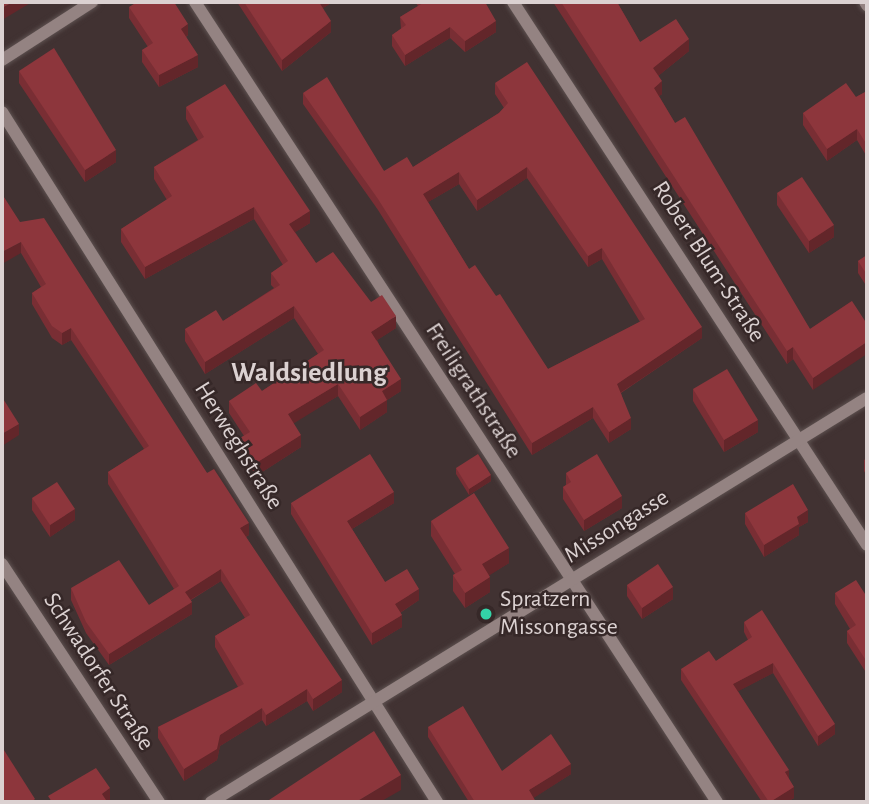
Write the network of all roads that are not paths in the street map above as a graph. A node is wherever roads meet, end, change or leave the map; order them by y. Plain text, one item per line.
1 (92, 2) edge
2 (195, 2) edge
3 (513, 2) edge
4 (2, 60) edge
5 (2, 112) edge
6 (867, 398) edge
7 (799, 439) junction
8 (867, 545) edge
9 (2, 564) edge
10 (572, 580) junction
11 (376, 704) junction
12 (159, 802) edge
13 (211, 802) edge
14 (437, 802) edge
15 (717, 802) edge

1 - 4 street
2 - 10 street, Freiligrathstraße
3 - 7 street, Robert Blum-Straße
5 - 11 street, Herweghstraße
6 - 7 street, Missongasse
7 - 8 street, Robert Blum-Straße
7 - 10 street, Missongasse
9 - 12 street, Schwadorfer Straße
10 - 11 street, Missongasse
10 - 15 street, Freiligrathstraße
11 - 13 street, Missongasse
11 - 14 street, Herweghstraße

